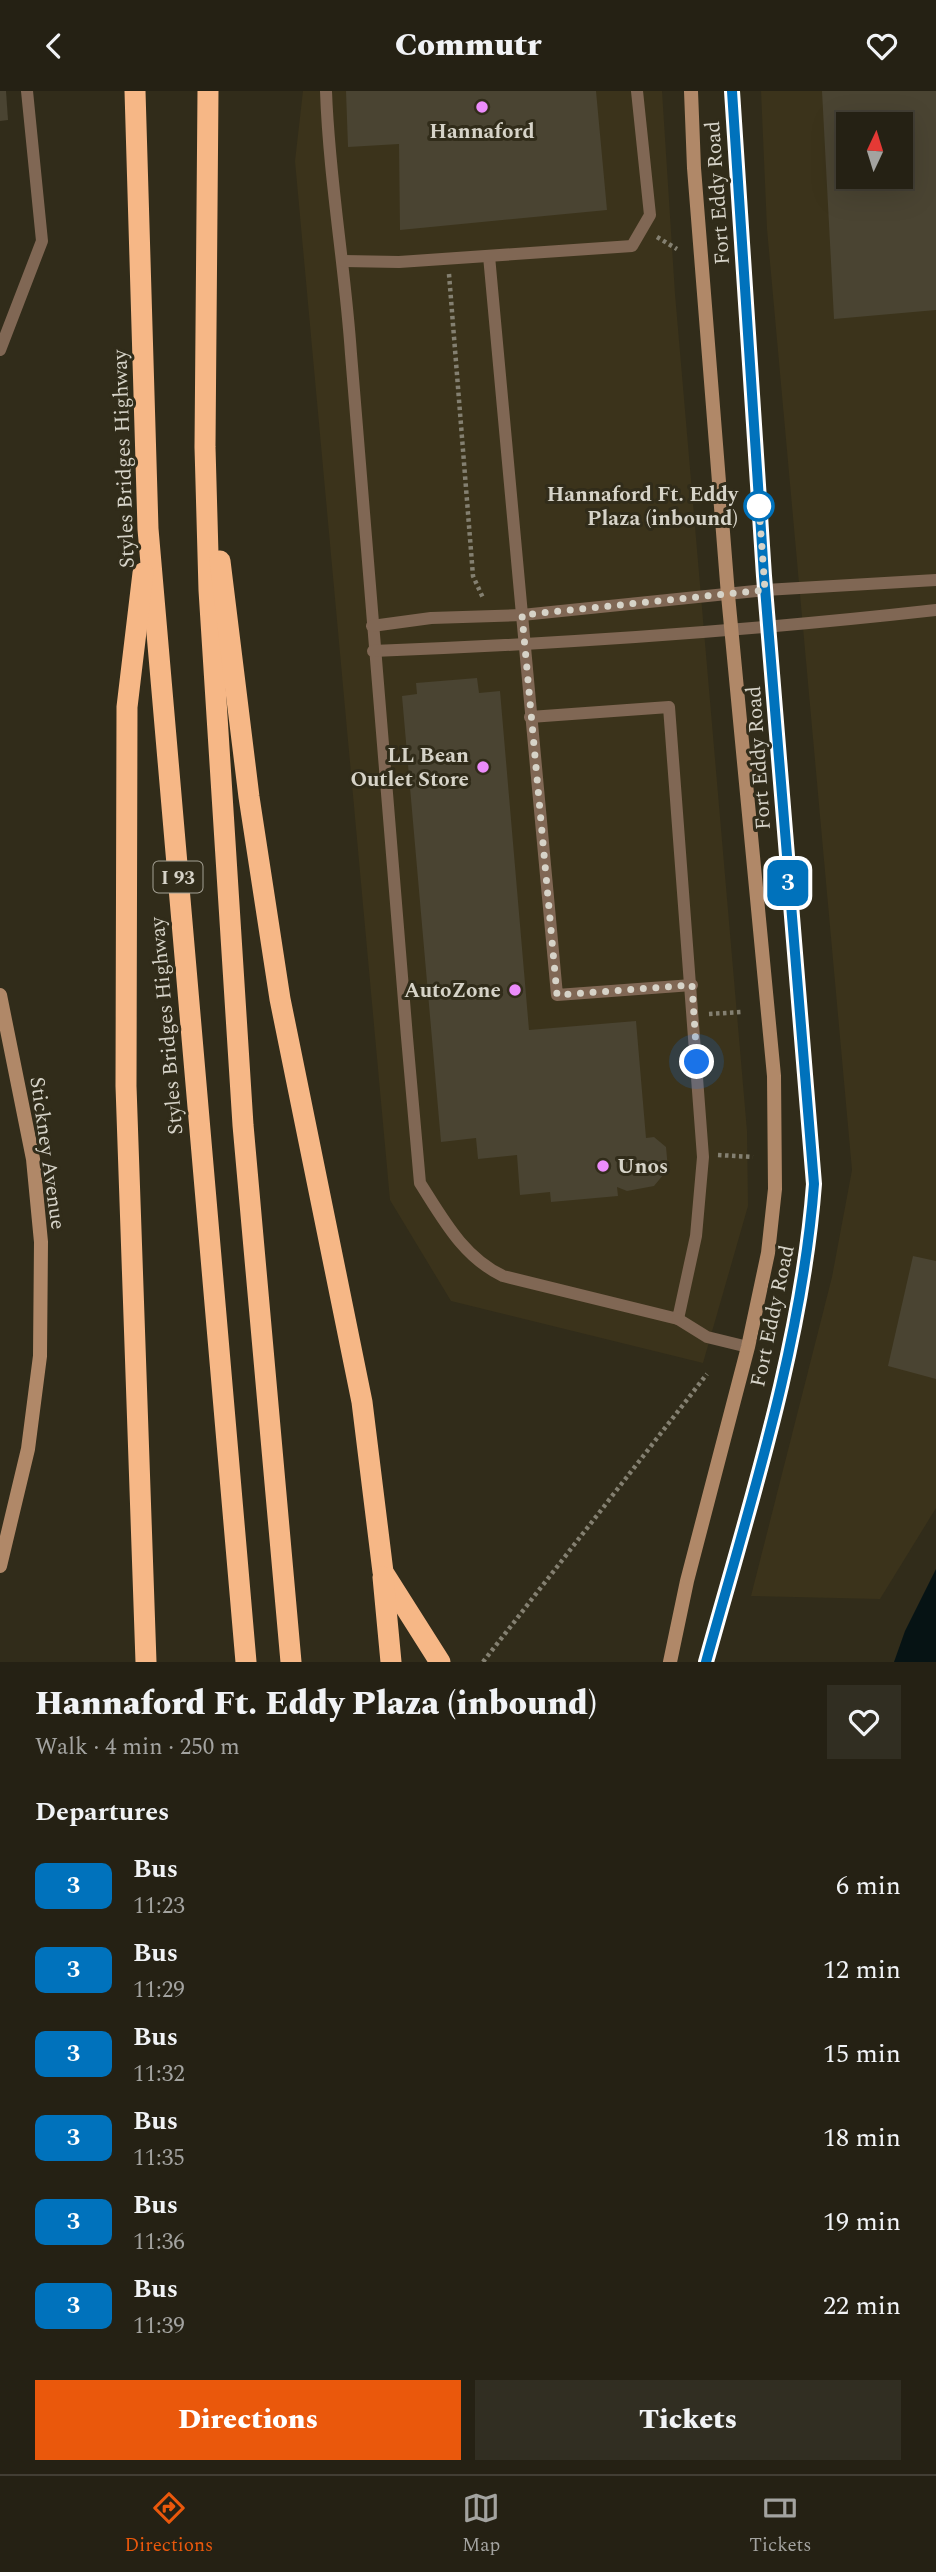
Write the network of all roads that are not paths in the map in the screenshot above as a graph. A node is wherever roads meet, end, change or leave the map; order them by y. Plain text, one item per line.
1 (27, 91) edge
2 (135, 91) edge
3 (208, 91) edge
4 (326, 91) edge
5 (637, 91) edge
6 (691, 91) edge
7 (732, 91) edge
8 (489, 255) junction
9 (344, 261) junction
10 (0, 350) edge
11 (205, 447) junction
12 (148, 529) junction
13 (936, 580) edge
14 (765, 590) junction
15 (728, 595) junction
16 (936, 610) edge
17 (522, 615) junction
18 (372, 626) junction
19 (770, 627) junction
20 (732, 629) junction
21 (525, 645) junction
22 (373, 650) junction
23 (530, 717) junction
24 (692, 985) junction
25 (0, 996) edge
26 (678, 1319) junction
27 (748, 1347) junction
28 (0, 1566) edge
29 (383, 1572) junction
30 (146, 1662) edge
31 (246, 1662) edge
32 (290, 1662) edge
33 (391, 1662) edge
34 (440, 1662) edge
35 (670, 1662) edge
36 (706, 1662) edge

1 - 10 lane
2 - 12 highway, Styles Bridges Highway / I 93
3 - 11 highway, I 93
4 - 9 lane
5 - 8 lane
6 - 15 street, Fort Eddy Road
7 - 14 street, Fort Eddy Road
8 - 9 lane
8 - 17 lane
9 - 18 lane
11 - 29 highway
11 - 32 highway, I 93
12 - 30 highway
12 - 31 highway, Styles Bridges Highway / I 93
13 - 14 lane
14 - 15 lane
14 - 19 street, Fort Eddy Road
15 - 17 lane
15 - 20 street, Fort Eddy Road
16 - 19 lane
17 - 18 lane
17 - 21 lane
18 - 22 lane
19 - 20 lane
19 - 36 street, Fort Eddy Road
20 - 21 lane
20 - 27 street, Fort Eddy Road
21 - 22 lane
21 - 23 lane
22 - 26 lane
23 - 24 lane
23 - 24 lane
24 - 26 lane
25 - 28 street, Stickney Avenue
26 - 27 lane
27 - 35 street, Fort Eddy Road
29 - 33 highway
29 - 34 highway

